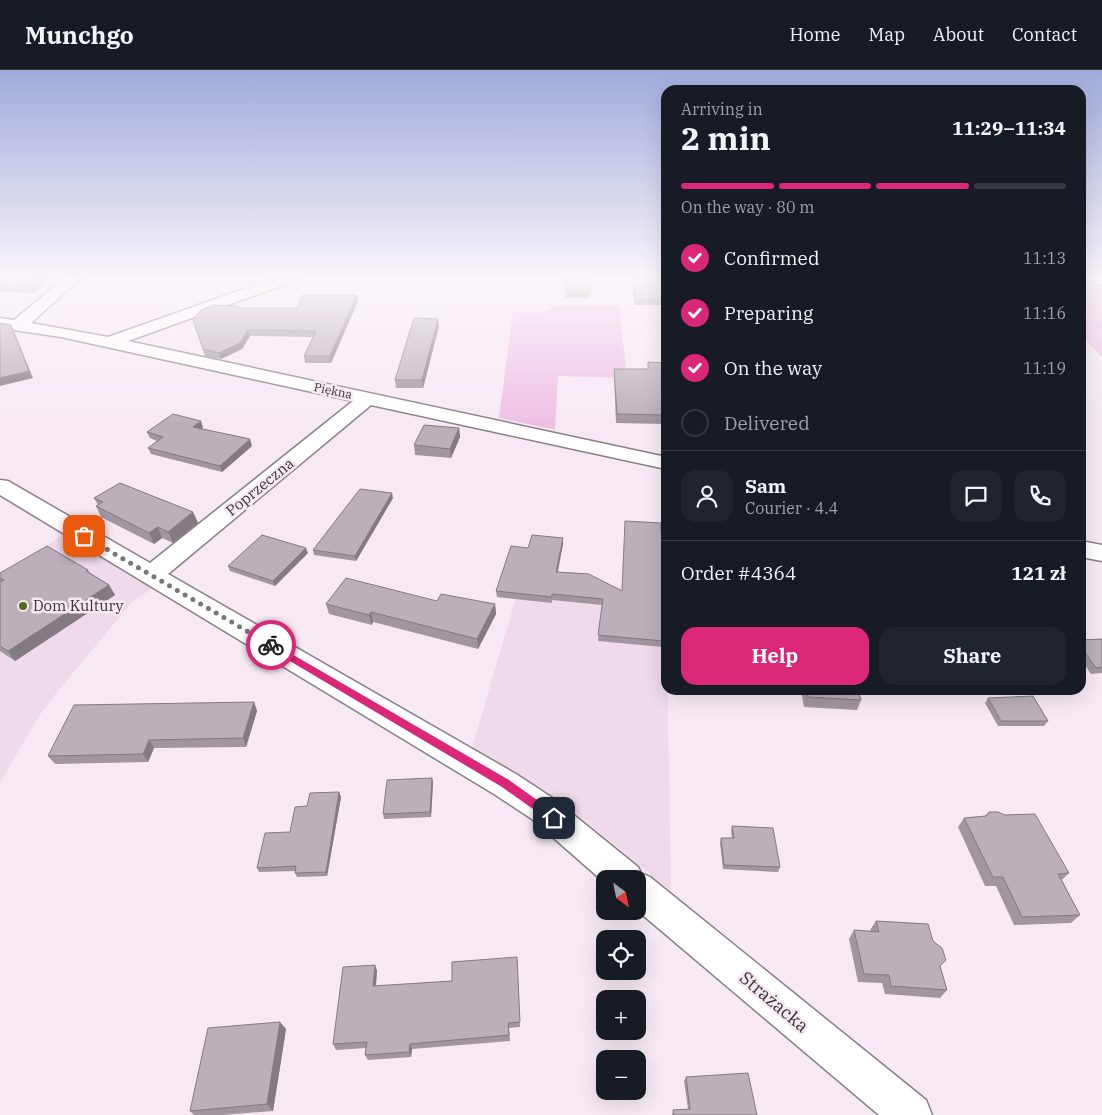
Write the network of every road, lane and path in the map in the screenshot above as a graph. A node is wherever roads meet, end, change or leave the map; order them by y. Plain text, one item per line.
1 (22, 326) edge
2 (156, 326) edge
3 (108, 343) junction
4 (368, 398) junction
5 (661, 462) edge
6 (0, 486) edge
7 (1086, 550) edge
8 (1102, 554) edge
9 (151, 575) junction
10 (615, 870) edge
11 (646, 896) edge
12 (911, 1115) edge

1 - 3 street, Piękna
2 - 3 street
3 - 4 street, Piękna
4 - 5 street, Piękna
4 - 9 street, Poprzeczna
6 - 9 street
7 - 8 street
9 - 10 street
11 - 12 street, Strażacka

